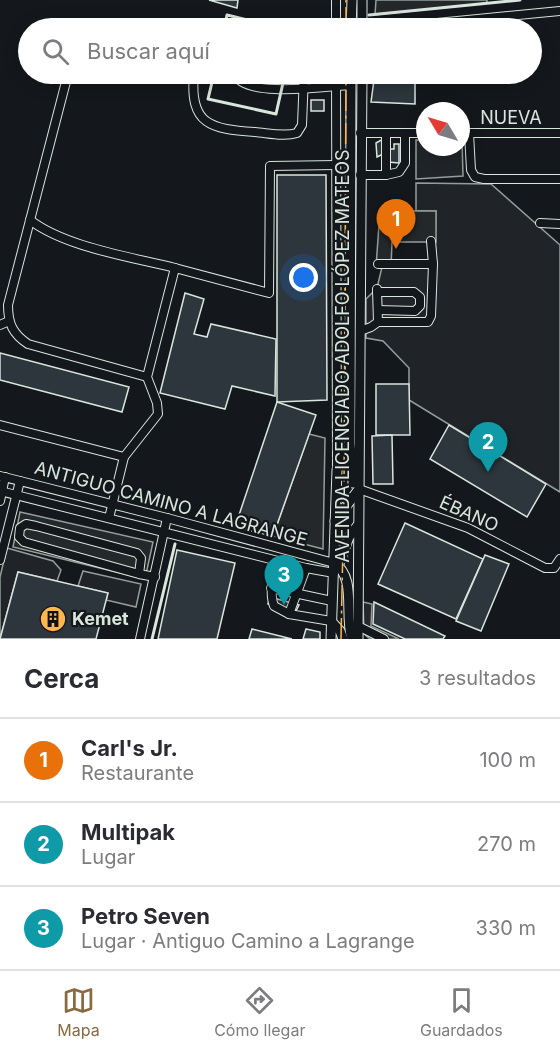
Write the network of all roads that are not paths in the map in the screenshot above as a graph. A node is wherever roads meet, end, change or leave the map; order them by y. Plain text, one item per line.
1 (336, 0) edge
2 (352, 0) edge
3 (362, 0) edge
4 (560, 10) edge
5 (336, 18) edge
6 (351, 18) edge
7 (362, 18) edge
8 (483, 18) edge
9 (65, 84) edge
10 (194, 84) edge
11 (246, 84) edge
12 (303, 84) edge
13 (362, 84) edge
14 (336, 86) junction
15 (351, 86) joint
16 (302, 89) junction
17 (360, 133) junction
18 (386, 133) junction
19 (405, 133) junction
20 (416, 133) edge
21 (470, 133) edge
22 (560, 133) edge
23 (469, 156) edge
24 (336, 165) junction
25 (360, 175) junction
26 (386, 175) junction
27 (560, 179) edge
28 (30, 220) junction
29 (540, 224) dead end
30 (560, 224) edge
31 (431, 241) dead end
32 (378, 264) dead end
33 (432, 264) junction
34 (175, 268) junction
35 (378, 310) junction
36 (9, 321) junction
37 (378, 322) junction
38 (0, 325) edge
39 (360, 331) junction
40 (147, 377) junction
41 (0, 424) edge
42 (350, 441) junction
43 (124, 457) junction
44 (337, 470) junction
45 (3, 477) edge
46 (20, 481) junction
47 (358, 489) junction
48 (1, 492) edge
49 (17, 496) junction
50 (0, 501) edge
51 (113, 504) junction
52 (109, 518) junction
53 (167, 518) junction
54 (334, 522) junction
55 (358, 525) junction
56 (165, 532) junction
57 (560, 559) edge
58 (0, 560) edge
59 (280, 561) junction
60 (336, 567) junction
61 (306, 568) junction
62 (139, 574) junction
63 (155, 577) junction
64 (272, 588) junction
65 (296, 593) junction
66 (332, 601) junction
67 (289, 614) junction
68 (331, 621) junction
69 (358, 626) junction
70 (375, 637) edge
71 (140, 639) edge
72 (331, 639) edge
73 (343, 639) edge
74 (352, 639) edge
75 (358, 639) edge
76 (384, 639) edge

1 - 5 street
2 - 6 main road
3 - 7 main road
4 - 8 street
9 - 28 street
10 - 16 street
11 - 16 street
12 - 16 street
13 - 17 main road, AVENIDA LICENCIADO ADOLFO LÓPEZ MATEOS
14 - 15 street
14 - 16 street
14 - 24 street
15 - 42 main road, AVENIDA LICENCIADO ADOLFO LÓPEZ MATEOS
17 - 18 street
17 - 25 main road, AVENIDA LICENCIADO ADOLFO LÓPEZ MATEOS
18 - 19 street
18 - 26 street
19 - 20 street
19 - 26 street
21 - 22 street, NUEVA
23 - 27 street
24 - 34 street
24 - 44 street
25 - 26 street
25 - 39 main road, AVENIDA LICENCIADO ADOLFO LÓPEZ MATEOS
28 - 34 street
28 - 36 street
29 - 30 street
31 - 33 street
32 - 33 street
33 - 37 street
34 - 40 street
35 - 35 street
35 - 37 street
36 - 38 street
36 - 40 street
37 - 39 street
39 - 47 main road, AVENIDA LICENCIADO ADOLFO LÓPEZ MATEOS
40 - 43 street
41 - 43 street
42 - 44 main road, AVENIDA LICENCIADO ADOLFO LÓPEZ MATEOS
42 - 47 main road
43 - 51 street
44 - 54 main road, AVENIDA LICENCIADO ADOLFO LÓPEZ MATEOS
45 - 46 street, ANTIGUO CAMINO A LAGRANGE
45 - 48 street
46 - 49 street
46 - 51 street, ANTIGUO CAMINO A LAGRANGE
47 - 54 main road
47 - 55 main road, AVENIDA LICENCIADO ADOLFO LÓPEZ MATEOS
47 - 57 street, ÉBANO
48 - 49 street, ANTIGUO CAMINO A LAGRANGE
48 - 50 street
49 - 52 street, ANTIGUO CAMINO A LAGRANGE
49 - 58 street
51 - 52 street
51 - 53 street, ANTIGUO CAMINO A LAGRANGE
52 - 56 street, ANTIGUO CAMINO A LAGRANGE
53 - 56 street
53 - 60 street, ANTIGUO CAMINO A LAGRANGE
54 - 60 main road, AVENIDA LICENCIADO ADOLFO LÓPEZ MATEOS
55 - 60 main road
55 - 69 main road, AVENIDA LICENCIADO ADOLFO LÓPEZ MATEOS
56 - 59 street, ANTIGUO CAMINO A LAGRANGE
56 - 63 street
59 - 61 street, ANTIGUO CAMINO A LAGRANGE
59 - 64 street
60 - 61 street, ANTIGUO CAMINO A LAGRANGE
60 - 66 main road, AVENIDA LICENCIADO ADOLFO LÓPEZ MATEOS
60 - 74 main road
61 - 65 street
62 - 62 street
62 - 63 street
63 - 71 street
64 - 65 street
64 - 67 street
65 - 66 street
65 - 67 street
66 - 68 main road, AVENIDA LICENCIADO ADOLFO LÓPEZ MATEOS
67 - 68 street
68 - 72 main road, AVENIDA LICENCIADO ADOLFO LÓPEZ MATEOS
68 - 73 main road
69 - 70 street
69 - 75 main road, AVENIDA LICENCIADO ADOLFO LÓPEZ MATEOS
70 - 76 street

